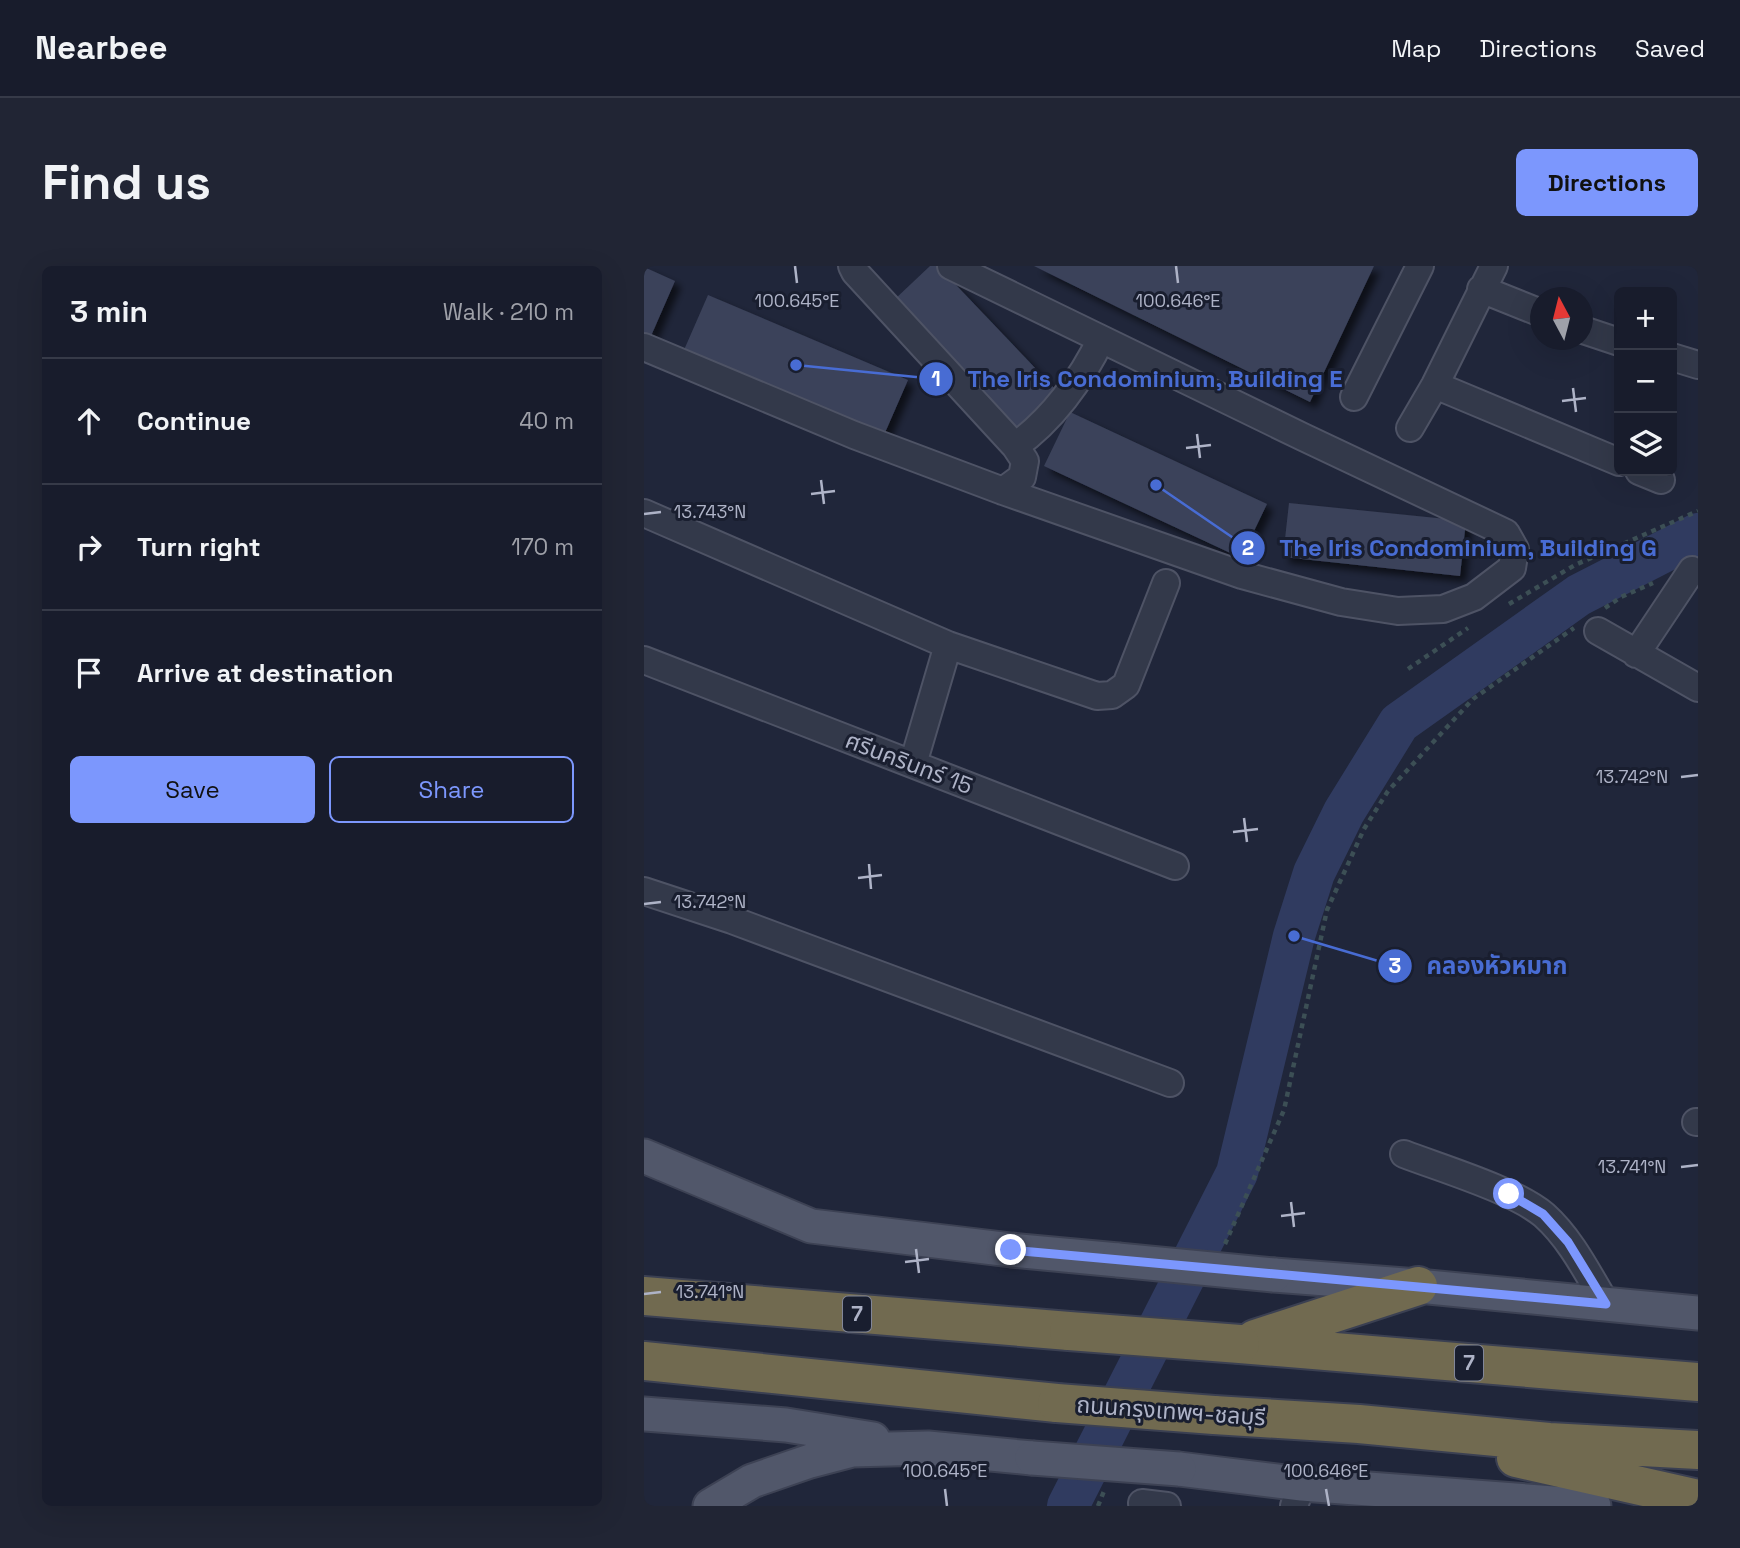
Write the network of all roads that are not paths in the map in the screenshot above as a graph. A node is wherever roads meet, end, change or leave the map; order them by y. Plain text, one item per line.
1 (852, 266) edge
2 (951, 266) edge
3 (1420, 266) edge
4 (1494, 266) edge
5 (1481, 289) junction
6 (1530, 309) edge
7 (1593, 333) edge
8 (1101, 339) junction
9 (1614, 340) edge
10 (644, 347) edge
11 (1677, 359) edge
12 (1698, 365) edge
13 (1435, 385) junction
14 (1354, 397) dead end
15 (1410, 428) dead end
16 (1015, 446) junction
17 (1614, 460) edge
18 (1003, 491) junction
19 (644, 513) edge
20 (1692, 570) dead end
21 (1166, 583) dead end
22 (1591, 623) road end
23 (948, 645) junction
24 (1636, 654) junction
25 (644, 660) edge
26 (1698, 688) edge
27 (913, 764) junction
28 (1175, 866) dead end
29 (644, 891) edge
30 (1170, 1083) dead end
31 (1404, 1154) dead end
32 (644, 1156) edge
33 (1418, 1286) junction
34 (644, 1296) edge
35 (1606, 1304) junction
36 (1698, 1313) edge
37 (1240, 1344) junction
38 (644, 1361) edge
39 (1698, 1382) edge
40 (644, 1414) edge
41 (1359, 1424) junction
42 (928, 1448) junction
43 (1698, 1450) edge
44 (1298, 1495) edge
45 (1698, 1499) edge
46 (710, 1506) edge
47 (1594, 1506) edge

1 - 16 street
2 - 8 street
3 - 14 street
4 - 5 street
5 - 6 street
5 - 13 street
7 - 9 street
8 - 16 street
8 - 18 street
10 - 18 street
11 - 12 street
13 - 15 street
13 - 17 street
16 - 18 street
19 - 23 street
20 - 24 street
21 - 23 street
22 - 24 street
23 - 27 street
24 - 26 street
25 - 27 street, ศรีนครินทร์ 15
27 - 28 street, ศรีนครินทร์ 15
29 - 30 street
31 - 35 street
32 - 33 main road, bridge
33 - 35 main road
33 - 37 highway
34 - 37 highway, 7, bridge
35 - 36 main road
37 - 39 highway, 7
38 - 41 highway, ถนนกรุงเทพฯ-ชลบุรี, bridge
40 - 42 main road
41 - 43 highway, ถนนกรุงเทพฯ-ชลบุรี
41 - 45 highway
42 - 44 main road, bridge
42 - 46 main road
44 - 47 main road

